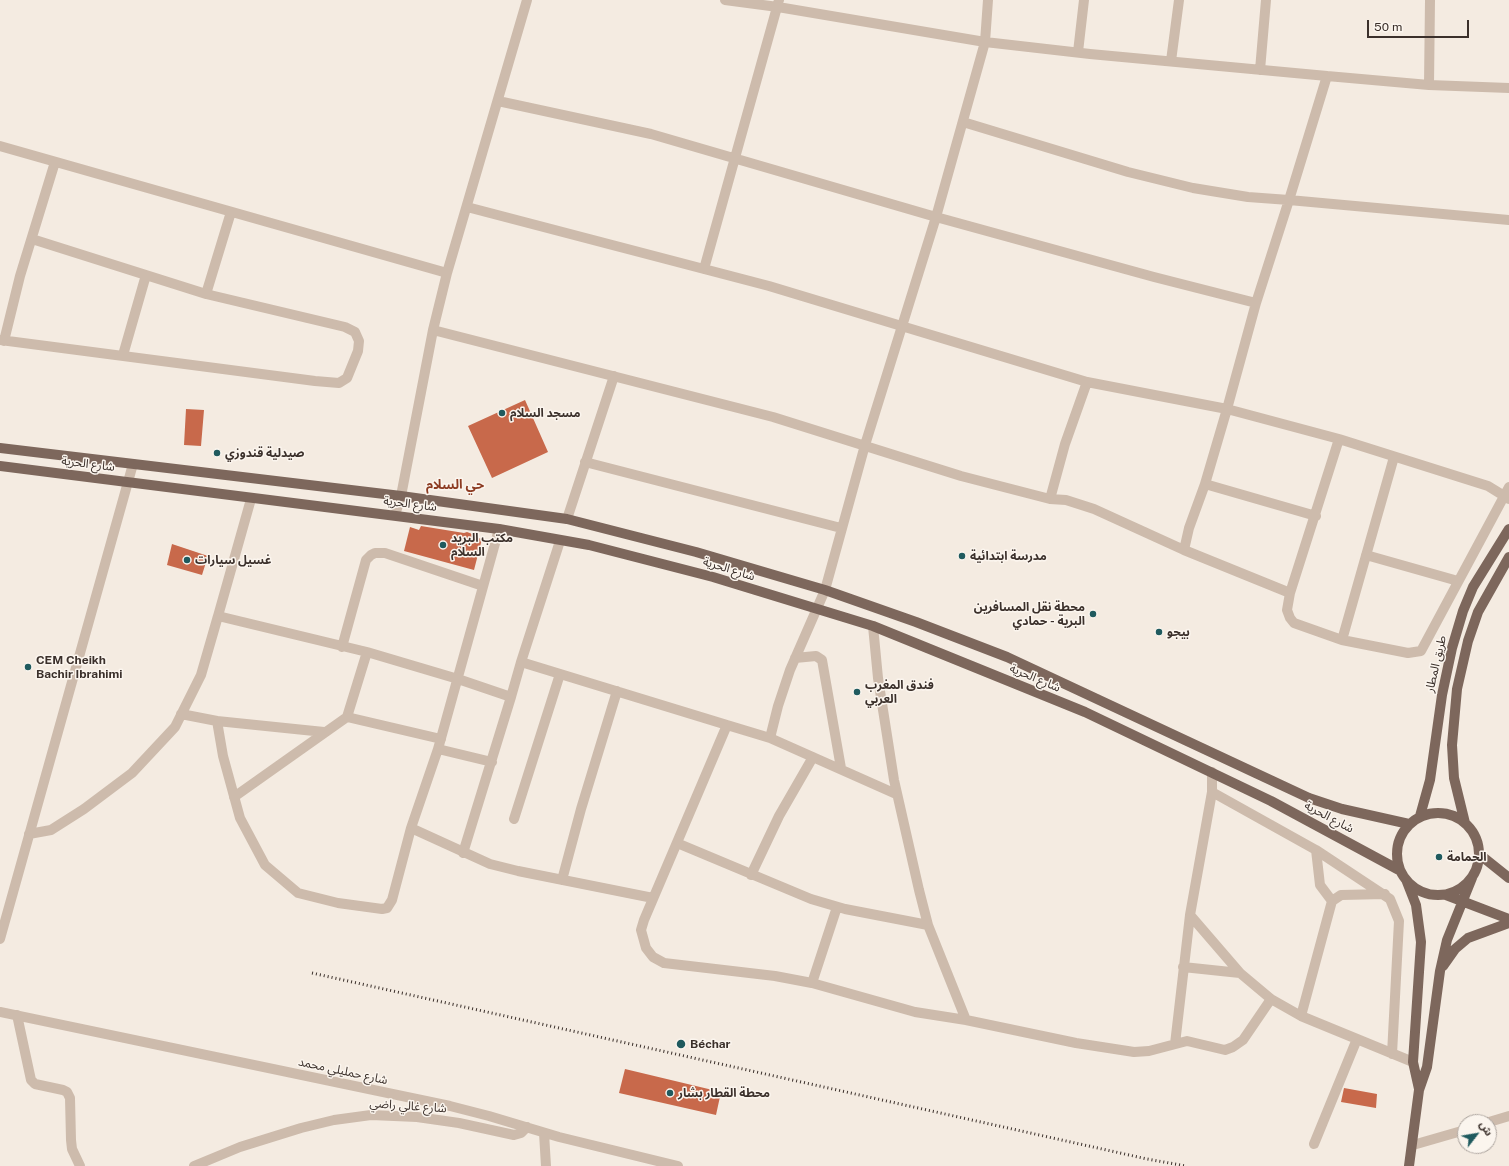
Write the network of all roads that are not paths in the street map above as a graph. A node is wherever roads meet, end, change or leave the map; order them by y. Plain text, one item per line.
1 (527, 0) edge
2 (725, 0) edge
3 (988, 0) edge
4 (1084, 0) edge
5 (1179, 0) edge
6 (1266, 0) edge
7 (1430, 0) edge
8 (779, 4) edge
9 (985, 42) junction
10 (1078, 52) junction
11 (1170, 61) junction
12 (1260, 70) junction
13 (1327, 76) junction
14 (1429, 85) junction
15 (1509, 88) edge
16 (498, 101) junction
17 (963, 122) junction
18 (0, 146) edge
19 (736, 159) junction
20 (55, 162) junction
21 (1289, 200) junction
22 (467, 207) junction
23 (231, 212) junction
24 (936, 217) junction
25 (1509, 220) edge
26 (32, 239) junction
27 (704, 269) junction
28 (448, 273) junction
29 (146, 275) junction
30 (206, 294) junction
31 (1256, 303) junction
32 (903, 327) junction
33 (433, 330) junction
34 (2, 340) edge
35 (123, 355) junction
36 (614, 376) junction
37 (1087, 382) junction
38 (1227, 409) junction
39 (1339, 439) junction
40 (865, 445) junction
41 (0, 448) edge
42 (1394, 457) junction
43 (585, 462) junction
44 (133, 464) junction
45 (0, 466) edge
46 (127, 481) junction
47 (1205, 484) junction
48 (1507, 493) edge
49 (401, 496) junction
50 (251, 499) junction
51 (1050, 499) junction
52 (395, 515) junction
53 (1316, 516) junction
54 (567, 519) junction
55 (841, 528) junction
56 (499, 529) junction
57 (1509, 529) edge
58 (560, 541) junction
59 (1184, 550) junction
60 (1366, 555) junction
61 (1509, 557) edge
62 (1458, 581) junction
63 (483, 586) junction
64 (826, 590) junction
65 (1290, 593) junction
66 (817, 610) junction
67 (218, 616) junction
68 (873, 626) junction
69 (1342, 640) junction
70 (342, 647) junction
71 (367, 652) junction
72 (795, 658) junction
73 (521, 662) junction
74 (560, 674) junction
75 (458, 679) junction
76 (617, 691) junction
77 (511, 697) junction
78 (181, 714) junction
79 (347, 717) junction
80 (217, 721) junction
81 (726, 725) junction
82 (324, 732) junction
83 (770, 738) junction
84 (440, 744) junction
85 (813, 757) junction
86 (492, 762) junction
87 (841, 768) junction
88 (1212, 772) junction
89 (1212, 792) junction
90 (896, 794) junction
91 (234, 797) junction
92 (1420, 816) junction
93 (514, 819) dead end
94 (1465, 823) junction
95 (1409, 824) junction
96 (411, 828) junction
97 (29, 834) junction
98 (677, 843) junction
99 (1316, 850) junction
100 (463, 853) junction
101 (1479, 854) junction
102 (1399, 870) junction
103 (751, 875) junction
104 (1472, 878) junction
105 (1509, 878) edge
106 (562, 880) junction
107 (1406, 880) junction
108 (1385, 894) junction
109 (1446, 895) junction
110 (653, 898) junction
111 (1332, 901) junction
112 (1463, 903) junction
113 (837, 907) junction
114 (1190, 915) junction
115 (1509, 919) edge
116 (1509, 923) edge
117 (928, 925) junction
118 (0, 939) edge
119 (1183, 967) junction
120 (1440, 971) junction
121 (1240, 973) junction
122 (812, 983) junction
123 (1271, 999) junction
124 (0, 1012) edge
125 (17, 1015) junction
126 (1301, 1016) junction
127 (966, 1020) junction
128 (1357, 1039) junction
129 (1176, 1044) junction
130 (1392, 1054) junction
131 (1413, 1062) junction
132 (1419, 1090) junction
133 (1509, 1116) edge
134 (1497, 1120) edge
135 (527, 1127) junction
136 (1457, 1132) edge
137 (544, 1133) junction
138 (1314, 1144) dead end
139 (1413, 1145) junction
140 (80, 1166) edge
141 (194, 1166) edge
142 (546, 1166) edge
143 (678, 1166) edge
144 (1409, 1166) edge

1 - 16 street
2 - 8 street
3 - 9 street
4 - 10 street
5 - 11 street
6 - 12 street
7 - 14 street
8 - 9 street
8 - 19 street
9 - 10 street
9 - 17 street
10 - 11 street
11 - 12 street
12 - 13 street
13 - 14 street
13 - 21 street
14 - 15 street
16 - 19 street
16 - 22 street
17 - 21 street
17 - 24 street
18 - 20 street
19 - 24 street
19 - 27 street
20 - 23 street
20 - 26 street
21 - 25 street
21 - 31 street
22 - 27 street
22 - 28 street
23 - 28 street
23 - 30 street
24 - 31 street
24 - 32 street
26 - 29 street
26 - 34 street
27 - 32 street
28 - 33 street
29 - 30 street
29 - 35 street
30 - 35 street
31 - 38 street
32 - 37 street
32 - 40 street
33 - 36 street
33 - 49 street
34 - 35 street
36 - 40 street
36 - 43 street
37 - 38 street
37 - 51 street
38 - 39 street
38 - 47 street
39 - 42 street
39 - 53 street
40 - 51 street
40 - 55 street
41 - 44 main road, شارع الحرية
42 - 48 street
42 - 60 street
43 - 54 street
43 - 55 street
44 - 46 street
44 - 49 main road, شارع الحرية
45 - 46 main road, شارع الحرية
46 - 50 main road, شارع الحرية
46 - 97 street
47 - 53 street
47 - 59 street
48 - 62 street
49 - 52 street
49 - 54 main road, شارع الحرية
50 - 52 main road, شارع الحرية
50 - 67 street
51 - 59 street
52 - 56 main road, شارع الحرية
53 - 65 street
54 - 64 main road, شارع الحرية
55 - 64 street
56 - 58 main road, شارع الحرية
56 - 63 street
57 - 92 main road, طريق المطار
58 - 66 main road, شارع الحرية
58 - 73 street
59 - 65 street
60 - 62 street
60 - 69 street
61 - 94 main road
62 - 69 street
63 - 70 street
63 - 75 street
64 - 66 street
64 - 95 main road, شارع الحرية
65 - 69 street
66 - 68 main road, شارع الحرية
66 - 72 street
67 - 70 street
67 - 78 street
68 - 88 main road, شارع الحرية
68 - 90 street
70 - 71 street
71 - 75 street
71 - 79 street
72 - 83 street
72 - 87 street
73 - 74 street
73 - 77 street
74 - 76 street
74 - 93 street
75 - 77 street
75 - 84 street
76 - 81 street
76 - 106 street
77 - 86 street
78 - 80 street
78 - 97 street
79 - 82 street
79 - 84 street
80 - 82 street
80 - 91 street
81 - 83 street
81 - 98 street
82 - 91 street
83 - 85 street
84 - 86 street
84 - 96 street
85 - 87 street
85 - 103 street
86 - 100 street
87 - 90 street
88 - 89 street
88 - 102 main road, شارع الحرية
89 - 99 street
89 - 114 street
90 - 117 street
91 - 96 street
92 - 94 main road
92 - 95 main road
94 - 101 main road
95 - 102 main road
96 - 100 street
97 - 118 street
98 - 103 street
98 - 110 street
99 - 108 street
99 - 111 street
100 - 106 street
101 - 104 main road
101 - 105 main road
102 - 107 main road
103 - 113 street
104 - 109 main road
104 - 112 main road
106 - 110 street
107 - 109 main road
107 - 131 main road
108 - 111 street
108 - 130 street
109 - 112 main road
110 - 122 street
111 - 126 street
112 - 115 main road
112 - 120 main road
113 - 117 street
113 - 122 street
114 - 119 street
114 - 121 street
116 - 120 main road
117 - 127 street
119 - 121 street
119 - 129 street
120 - 132 main road
121 - 123 street
122 - 127 street
123 - 126 street
123 - 129 street
124 - 125 street, شارع حمليلي محمد
125 - 135 street, شارع حمليلي محمد
125 - 140 street
126 - 128 street
127 - 129 street
128 - 130 street
128 - 138 street
130 - 131 street
131 - 132 main road
132 - 139 main road
133 - 134 street
135 - 137 street, شارع حمليلي محمد
135 - 141 street, شارع غالي راضي
136 - 139 street
137 - 142 street
137 - 143 street, شارع حمليلي محمد
139 - 144 main road

